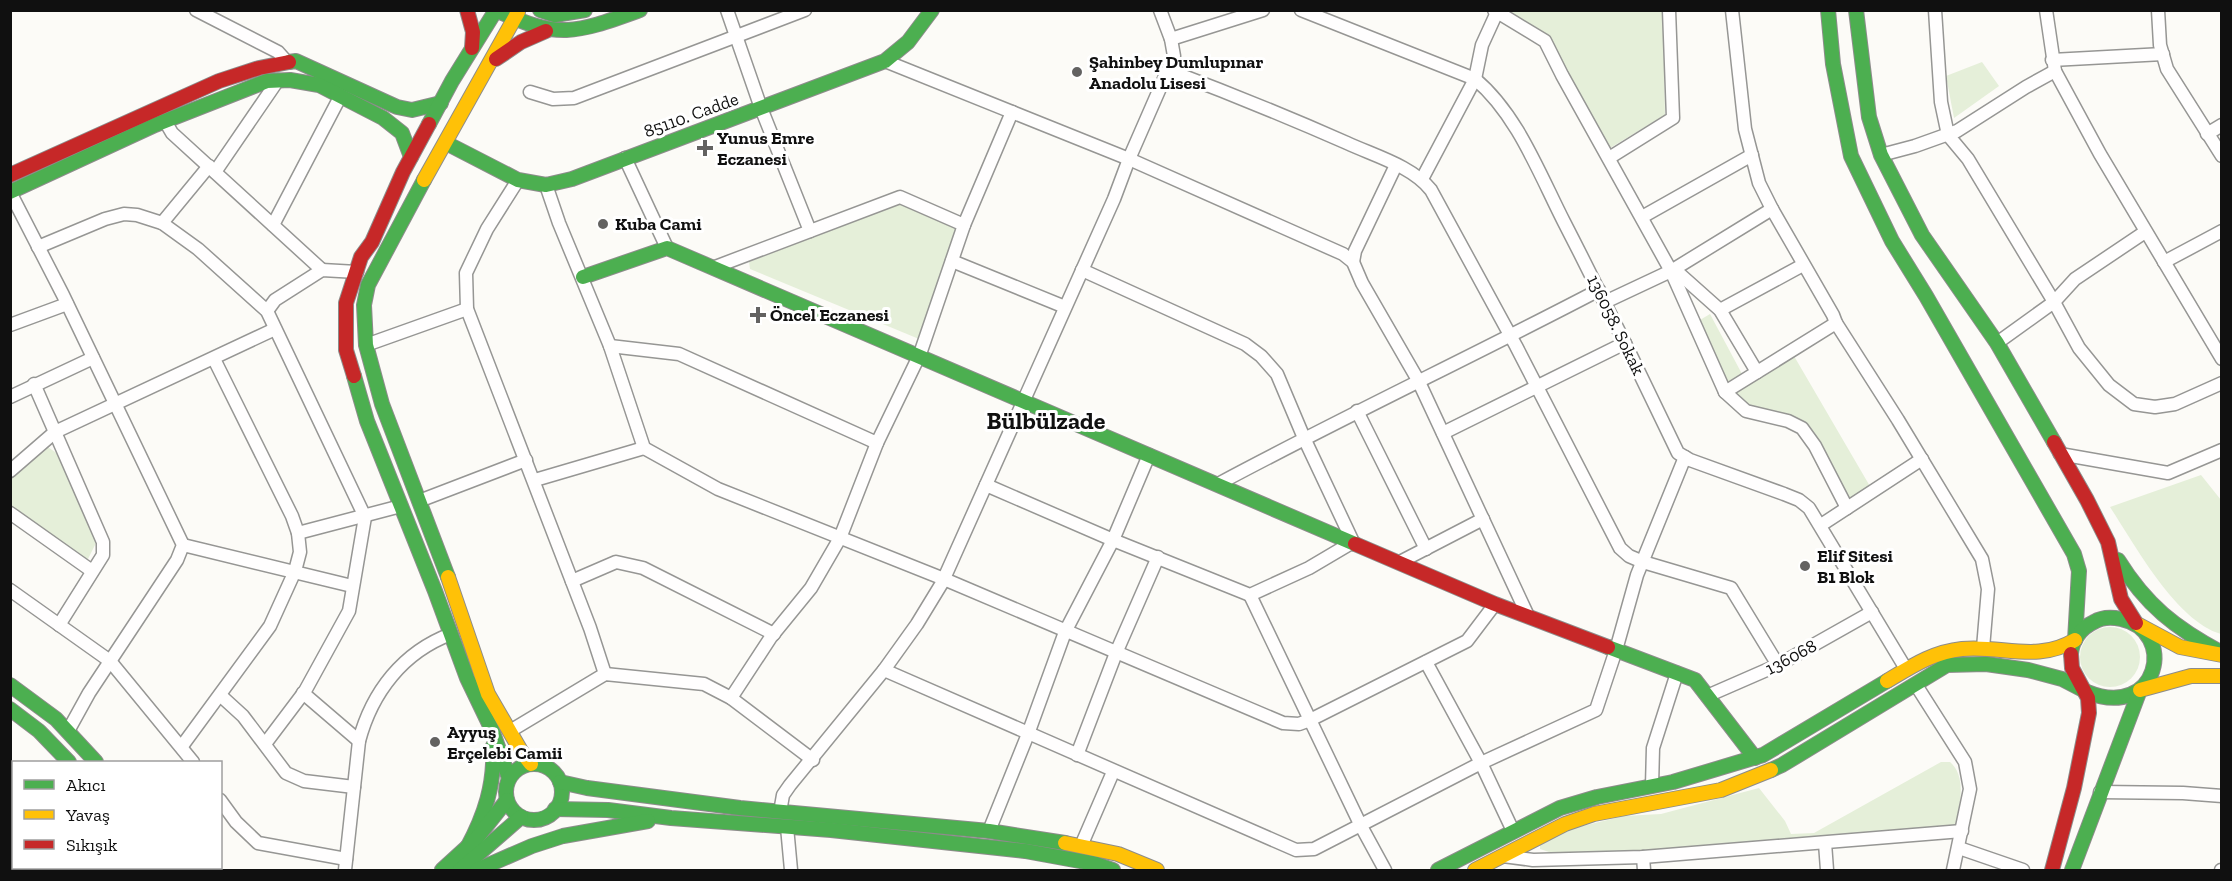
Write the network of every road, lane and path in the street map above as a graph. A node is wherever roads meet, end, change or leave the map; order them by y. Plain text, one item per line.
1 (196, 10) edge
2 (467, 10) edge
3 (496, 10) edge
4 (540, 10) edge
5 (585, 10) edge
6 (640, 10) edge
7 (727, 10) edge
8 (805, 10) edge
9 (932, 10) edge
10 (1160, 10) edge
11 (1263, 10) edge
12 (1301, 10) edge
13 (1670, 10) edge
14 (1732, 10) edge
15 (1828, 10) edge
16 (1857, 10) edge
17 (1935, 10) edge
18 (2046, 10) edge
19 (2158, 10) edge
20 (1496, 11) edge
21 (516, 15) edge
22 (546, 32) junction
23 (736, 36) junction
24 (1171, 39) junction
25 (472, 50) junction
26 (2163, 54) junction
27 (885, 61) junction
28 (286, 62) junction
29 (490, 64) junction
30 (2054, 66) junction
31 (1168, 70) junction
32 (1474, 79) junction
33 (278, 80) junction
34 (530, 92) dead end
35 (340, 97) junction
36 (441, 103) junction
37 (761, 108) junction
38 (412, 110) junction
39 (1012, 112) junction
40 (165, 121) junction
41 (2222, 125) edge
42 (402, 133) junction
43 (2207, 134) junction
44 (1948, 135) junction
45 (446, 142) junction
46 (1752, 155) junction
47 (1881, 155) junction
48 (2222, 156) edge
49 (411, 157) junction
50 (625, 158) junction
51 (1609, 158) junction
52 (1129, 159) junction
53 (1396, 165) junction
54 (212, 169) junction
55 (10, 175) edge
56 (1422, 179) junction
57 (518, 180) junction
58 (546, 185) junction
59 (10, 192) edge
60 (1772, 209) junction
61 (1642, 217) junction
62 (162, 223) junction
63 (273, 225) junction
64 (964, 225) junction
65 (810, 231) junction
66 (2222, 231) edge
67 (2145, 232) junction
68 (38, 247) junction
69 (667, 248) junction
70 (952, 261) junction
71 (1353, 262) junction
72 (2164, 262) junction
73 (1803, 265) junction
74 (715, 267) junction
75 (322, 270) junction
76 (1082, 270) junction
77 (1673, 270) junction
78 (357, 272) junction
79 (583, 278) junction
80 (1599, 290) junction
81 (1605, 302) junction
82 (2054, 302) junction
83 (68, 304) junction
84 (1065, 307) junction
85 (467, 309) junction
86 (1720, 310) junction
87 (267, 311) junction
88 (1836, 323) junction
89 (10, 325) edge
90 (275, 329) junction
91 (1511, 336) junction
92 (1997, 343) junction
93 (1625, 344) junction
94 (366, 345) junction
95 (610, 346) junction
96 (920, 354) junction
97 (93, 357) junction
98 (214, 359) junction
99 (2222, 359) edge
100 (1756, 372) junction
101 (1418, 380) junction
102 (2222, 383) edge
103 (34, 384) junction
104 (1537, 388) junction
105 (1725, 392) junction
106 (10, 397) edge
107 (1024, 399) junction
108 (116, 405) junction
109 (1357, 411) junction
110 (55, 432) junction
111 (1443, 433) junction
112 (1304, 438) junction
113 (877, 443) junction
114 (644, 448) junction
115 (2222, 450) edge
116 (2060, 454) junction
117 (1149, 455) junction
118 (1685, 457) junction
119 (1922, 459) junction
120 (526, 460) junction
121 (10, 471) edge
122 (535, 480) junction
123 (1220, 483) junction
124 (986, 485) junction
125 (418, 501) junction
126 (401, 506) junction
127 (1847, 508) junction
128 (10, 513) edge
129 (365, 517) junction
130 (1483, 519) junction
131 (1821, 525) junction
132 (298, 533) junction
133 (840, 538) junction
134 (1113, 540) junction
135 (1353, 542) junction
136 (2108, 542) junction
137 (183, 545) junction
138 (1426, 549) junction
139 (1158, 557) junction
140 (1400, 562) junction
141 (1643, 562) junction
142 (92, 571) junction
143 (295, 571) junction
144 (944, 579) junction
145 (572, 581) junction
146 (352, 586) junction
147 (10, 590) edge
148 (1250, 594) junction
149 (1496, 603) junction
150 (1872, 612) junction
151 (1528, 616) junction
152 (2136, 623) junction
153 (58, 625) junction
154 (1065, 632) junction
155 (450, 634) junction
156 (774, 634) junction
157 (2075, 640) junction
158 (1983, 648) junction
159 (1616, 650) junction
160 (1116, 653) junction
161 (2222, 654) edge
162 (110, 661) junction
163 (1426, 662) junction
164 (1778, 665) junction
165 (1906, 669) junction
166 (884, 670) junction
167 (1677, 673) junction
168 (605, 674) junction
169 (2222, 676) edge
170 (10, 685) edge
171 (1916, 685) junction
172 (2140, 690) junction
173 (2087, 692) junction
174 (303, 693) junction
175 (220, 694) junction
176 (1707, 696) junction
177 (731, 698) junction
178 (12, 714) edge
179 (1310, 720) junction
180 (492, 730) junction
181 (68, 731) junction
182 (510, 731) junction
183 (1028, 734) junction
184 (359, 741) junction
185 (265, 744) junction
186 (182, 746) junction
187 (1077, 755) junction
188 (1755, 758) junction
189 (813, 760) junction
190 (68, 761) edge
191 (95, 761) edge
192 (192, 761) edge
193 (1481, 763) junction
194 (531, 764) junction
195 (1113, 772) junction
196 (509, 778) junction
197 (560, 782) junction
198 (1652, 786) junction
199 (354, 787) junction
200 (2100, 792) junction
201 (2222, 796) edge
202 (507, 800) junction
203 (222, 803) edge
204 (555, 809) junction
205 (780, 812) junction
206 (521, 817) junction
207 (671, 818) junction
208 (1361, 826) junction
209 (787, 827) junction
210 (989, 831) junction
211 (1513, 831) junction
212 (1962, 831) junction
213 (1825, 843) junction
214 (1081, 846) junction
215 (1959, 848) junction
216 (467, 849) junction
217 (1503, 856) junction
218 (1643, 856) junction
219 (345, 865) edge
220 (442, 870) edge
221 (460, 870) edge
222 (477, 870) edge
223 (791, 870) edge
224 (1113, 870) edge
225 (1157, 870) edge
226 (1385, 870) edge
227 (1438, 870) edge
228 (1475, 870) edge
229 (1644, 870) edge
230 (1827, 870) edge
231 (1953, 870) edge
232 (2023, 870) edge
233 (2052, 870) edge
234 (2072, 870) edge

1 - 28 street
2 - 25 main road
3 - 21 main road
3 - 25 main road
4 - 5 main road
6 - 22 main road
7 - 23 street
8 - 23 street
9 - 27 main road, 85110. Cadde
10 - 24 street
11 - 24 street
12 - 32 street, 136058. Sokak
13 - 51 street
14 - 46 street
15 - 157 main road
16 - 47 main road
17 - 44 street
18 - 30 street
19 - 26 street
20 - 32 street
20 - 51 street
21 - 22 main road
21 - 29 main road
22 - 29 main road
23 - 34 street
23 - 37 street
24 - 31 street
25 - 36 main road
26 - 30 street
26 - 43 street
27 - 37 main road, 85110. Cadde
27 - 39 street
28 - 38 main road
28 - 55 main road
29 - 45 main road
30 - 44 street
30 - 67 street
31 - 52 street
31 - 53 street
32 - 56 street
32 - 80 street, 136058. Sokak
33 - 35 main road
33 - 40 main road
33 - 54 street
35 - 42 main road
35 - 63 street
36 - 38 main road
36 - 49 main road
37 - 50 main road, 85110. Cadde
37 - 65 street
38 - 42 main road
39 - 52 street
39 - 64 street
40 - 54 street
40 - 59 main road
41 - 43 street
42 - 49 main road
43 - 48 street
44 - 47 street
44 - 82 street
45 - 57 main road, 85110. Cadde
45 - 94 main road
46 - 60 street
46 - 61 street
47 - 92 main road
49 - 78 main road
50 - 58 main road, 85110. Cadde
50 - 69 street
51 - 61 street
52 - 71 street
52 - 76 street
53 - 56 street
53 - 71 street
54 - 62 street
54 - 63 street
56 - 91 street
57 - 58 main road, 85110. Cadde
57 - 85 street
58 - 79 street
59 - 68 street
60 - 73 street
60 - 77 street
61 - 77 street
62 - 68 street
62 - 87 street
63 - 75 street
64 - 65 street
64 - 70 street
65 - 74 street
66 - 72 street
67 - 72 street
67 - 82 street
68 - 83 street
69 - 74 main road
69 - 79 main road
70 - 84 street
70 - 96 street
71 - 101 street
72 - 99 street
73 - 86 street
73 - 88 street
74 - 96 main road
75 - 78 street
75 - 87 street
76 - 84 street
76 - 112 street
77 - 81 street
77 - 86 street
77 - 105 street
78 - 126 main road
79 - 95 street
80 - 81 street, 136058. Sokak
80 - 91 street
81 - 93 street, 136058. Sokak
82 - 92 street
82 - 102 street
83 - 89 street
83 - 97 street
84 - 107 street
85 - 94 street
85 - 120 street
86 - 100 street
87 - 90 street
88 - 100 street
88 - 119 street
90 - 98 street
90 - 129 street
91 - 101 street
91 - 104 street
92 - 116 main road
93 - 104 street
93 - 118 street, 136058. Sokak
94 - 125 main road
95 - 113 street
95 - 114 street
96 - 107 main road
96 - 113 street
97 - 103 street
97 - 108 street
98 - 108 street
98 - 132 street
100 - 105 street
101 - 109 street
101 - 111 street
103 - 106 street
103 - 110 street
104 - 111 street
104 - 141 street
105 - 127 street
107 - 117 main road
107 - 124 street
108 - 110 street
108 - 137 street
109 - 112 street
109 - 138 street
110 - 121 street
110 - 142 street
111 - 130 street
112 - 123 street
112 - 135 street
113 - 133 street
114 - 122 street
114 - 133 street
115 - 116 street
116 - 136 main road
117 - 123 main road
117 - 134 street
118 - 131 street
118 - 141 street
119 - 127 street
119 - 158 street
120 - 122 street
120 - 125 street
122 - 145 street
123 - 135 main road
124 - 134 street
124 - 144 street
125 - 182 main road
126 - 129 street
126 - 155 main road
127 - 131 street
128 - 142 street
129 - 132 street
129 - 146 street
130 - 138 street
130 - 151 street
131 - 150 street
132 - 143 street
133 - 144 street
133 - 156 street
134 - 139 street
134 - 154 street
135 - 140 main road
135 - 148 street
136 - 152 main road
136 - 161 main road
137 - 143 street
137 - 162 street
138 - 140 street
139 - 148 street
139 - 160 street
140 - 149 main road
141 - 159 street
141 - 164 street
142 - 153 street
143 - 146 street
143 - 175 street
144 - 154 street
144 - 166 street
145 - 156 street
145 - 168 street
146 - 174 street
147 - 153 street
148 - 179 street
149 - 151 main road
149 - 163 street
150 - 164 street, 136068
150 - 165 street
151 - 159 main road
152 - 157 main road
152 - 161 main road
152 - 172 main road
153 - 162 street
154 - 160 street
154 - 183 street
155 - 180 main road
155 - 184 street
156 - 177 street
157 - 158 main road
157 - 173 main road
158 - 165 main road
159 - 167 main road
159 - 193 street
160 - 179 street
160 - 187 street
162 - 181 street
162 - 186 street
163 - 179 street
163 - 193 street
164 - 176 street, 136068
165 - 188 main road
166 - 183 street
166 - 189 street
167 - 176 main road
167 - 198 street
168 - 177 street
168 - 182 street
169 - 172 main road
170 - 181 main road
171 - 173 main road
171 - 212 street
171 - 217 main road
172 - 173 main road
172 - 200 main road
173 - 233 main road
174 - 184 street
174 - 185 street
175 - 185 street
175 - 186 street
176 - 188 main road
177 - 189 street
178 - 190 main road
179 - 208 street
180 - 196 main road
180 - 216 main road
181 - 191 main road
182 - 194 main road
183 - 187 street
183 - 210 street
184 - 199 street
185 - 199 street
186 - 192 street
187 - 195 street
188 - 198 main road
189 - 205 street
193 - 208 street
193 - 211 street
194 - 196 main road
194 - 197 main road
195 - 208 street
195 - 214 street
196 - 202 main road
197 - 204 main road
197 - 205 main road
198 - 211 main road
199 - 219 street
200 - 201 street
200 - 234 main road
202 - 206 main road
202 - 216 main road
203 - 219 street
204 - 206 main road
204 - 207 main road
205 - 210 main road
206 - 221 main road
207 - 209 main road
207 - 222 main road
208 - 226 street
209 - 223 street
209 - 224 main road
210 - 214 main road
211 - 227 main road
212 - 213 street
212 - 215 street
213 - 218 street
213 - 230 street
214 - 225 main road
215 - 231 street
215 - 232 street
216 - 220 main road
217 - 218 street
217 - 228 main road
218 - 229 street

